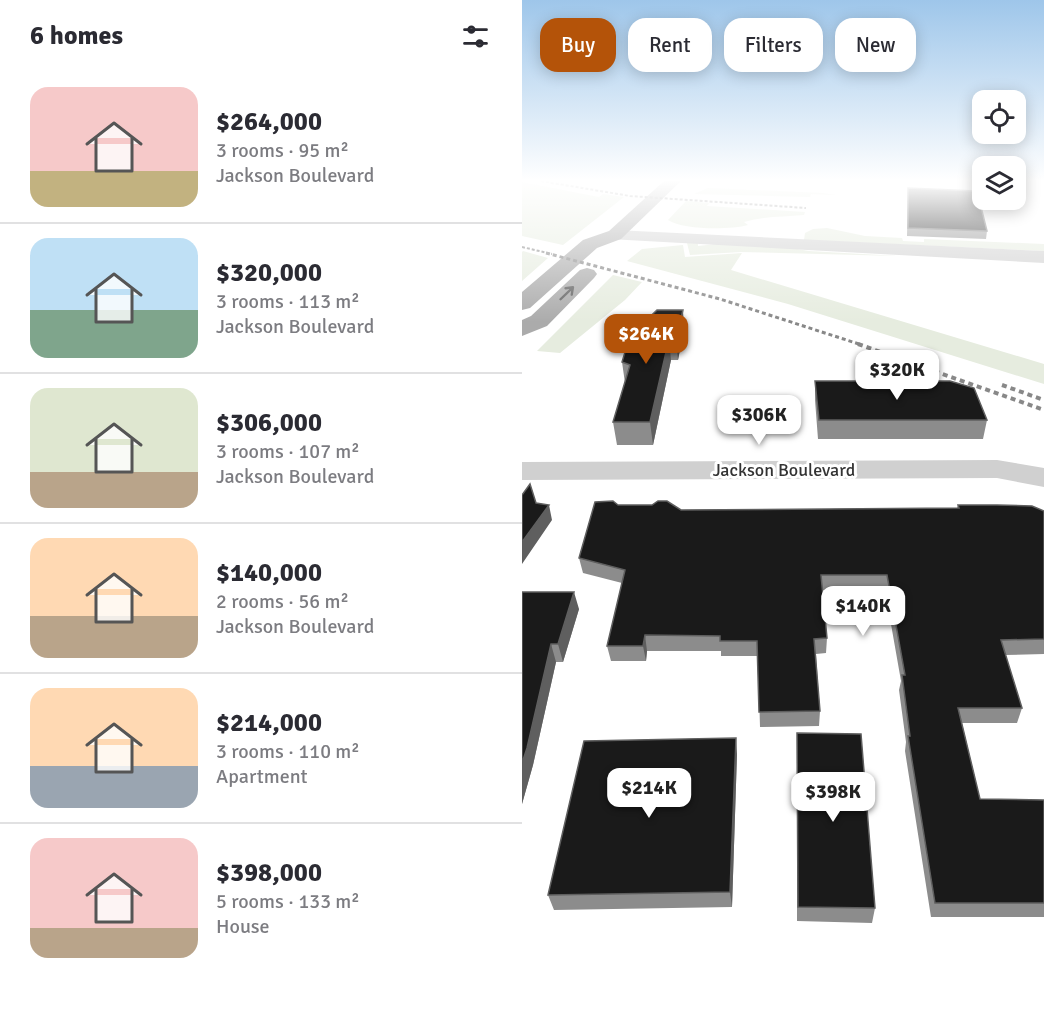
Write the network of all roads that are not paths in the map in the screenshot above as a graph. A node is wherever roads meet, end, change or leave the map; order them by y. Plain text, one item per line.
1 (622, 228) edge
2 (615, 235) junction
3 (1044, 256) edge
4 (522, 303) edge
5 (522, 329) edge
6 (522, 471) edge
7 (1044, 478) edge

1 - 2 main road
2 - 3 street
2 - 4 main road
5 -> 2 main road
6 - 7 street, Jackson Boulevard

